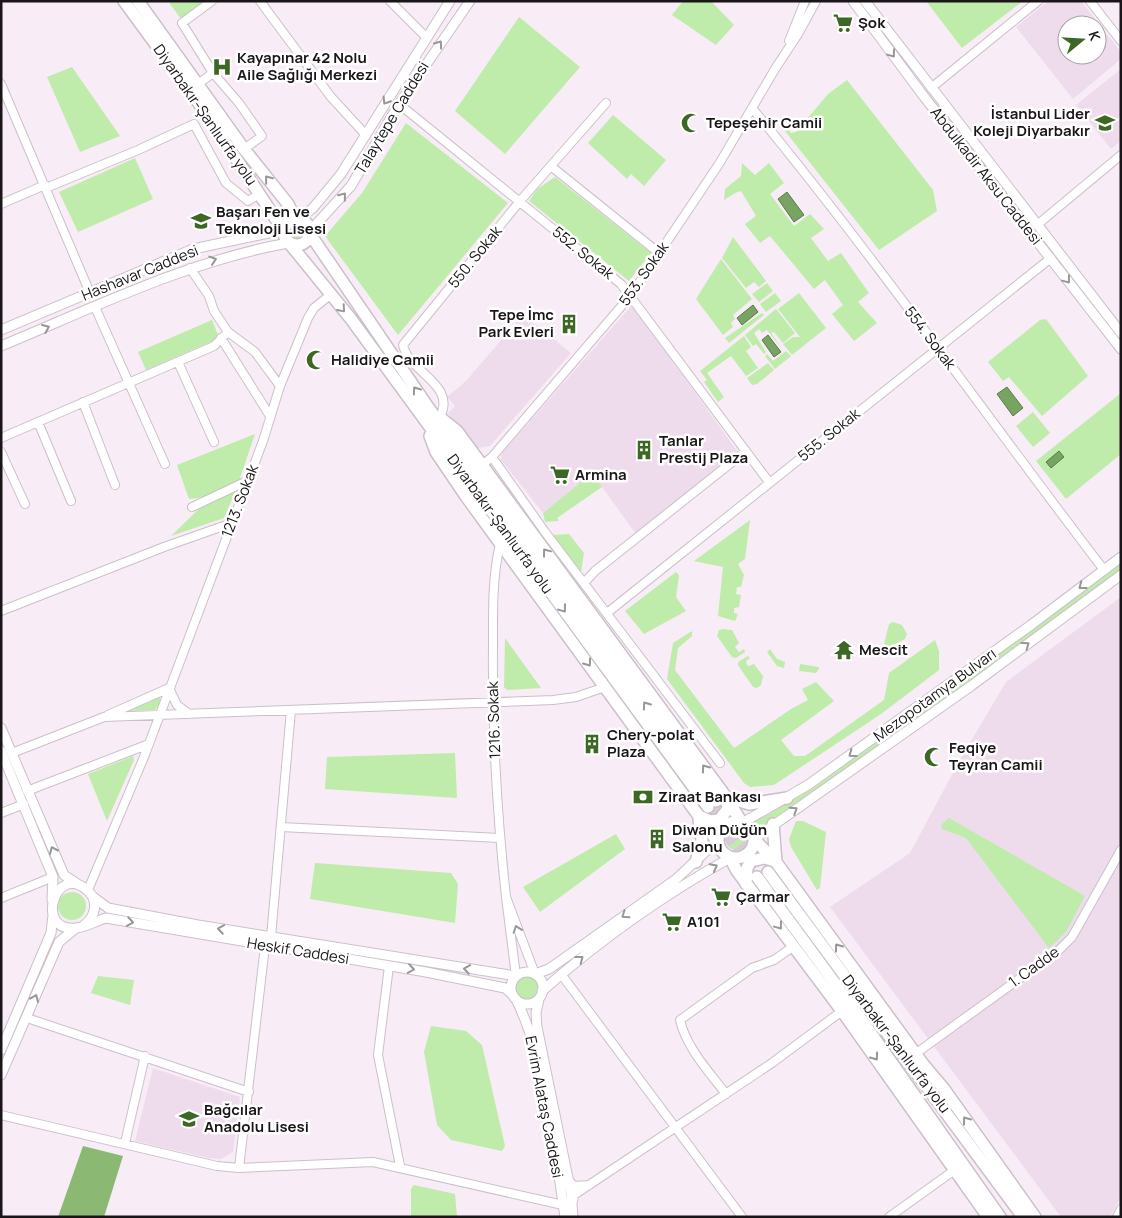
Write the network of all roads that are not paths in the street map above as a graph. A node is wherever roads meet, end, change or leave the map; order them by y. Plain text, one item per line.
1 (115, 1) edge
2 (124, 1) edge
3 (138, 1) edge
4 (148, 1) edge
5 (212, 1) edge
6 (260, 1) edge
7 (390, 1) edge
8 (450, 1) edge
9 (470, 1) edge
10 (805, 1) edge
11 (816, 1) edge
12 (853, 1) edge
13 (865, 1) edge
14 (1038, 1) edge
15 (1090, 1) edge
16 (426, 37) junction
17 (1121, 41) edge
18 (175, 52) junction
19 (161, 53) junction
20 (779, 63) junction
21 (213, 73) junction
22 (1, 84) edge
23 (198, 84) junction
24 (931, 88) junction
25 (606, 103) dead end
26 (399, 104) junction
27 (752, 108) junction
28 (365, 134) junction
29 (244, 149) junction
30 (1121, 155) edge
31 (552, 167) junction
32 (45, 186) junction
33 (259, 194) junction
34 (520, 201) junction
35 (1, 204) edge
36 (316, 204) junction
37 (328, 214) junction
38 (297, 219) junction
39 (1037, 224) junction
40 (283, 230) junction
41 (310, 232) junction
42 (289, 243) junction
43 (659, 253) junction
44 (1051, 258) junction
45 (190, 268) junction
46 (90, 292) junction
47 (330, 295) junction
48 (631, 295) junction
49 (95, 307) junction
50 (1, 330) edge
51 (228, 332) junction
52 (1121, 332) edge
53 (221, 338) junction
54 (1, 346) edge
55 (938, 347) junction
56 (1121, 349) edge
57 (178, 362) junction
58 (129, 382) junction
59 (280, 386) junction
60 (83, 402) junction
61 (435, 413) junction
62 (270, 416) junction
63 (424, 420) junction
64 (38, 422) junction
65 (1, 438) edge
66 (214, 442) dead end
67 (746, 451) junction
68 (1, 452) edge
69 (492, 457) junction
70 (165, 464) dead end
71 (482, 465) junction
72 (247, 481) junction
73 (769, 482) junction
74 (115, 485) dead end
75 (72, 501) dead end
76 (24, 504) dead end
77 (192, 506) dead end
78 (232, 523) junction
79 (500, 544) junction
80 (1121, 557) edge
81 (1104, 570) junction
82 (1121, 575) edge
83 (584, 583) junction
84 (1, 611) edge
85 (607, 613) junction
86 (605, 687) junction
87 (169, 688) junction
88 (492, 704) junction
89 (291, 710) junction
90 (190, 714) junction
91 (160, 715) junction
92 (104, 717) junction
93 (1, 728) edge
94 (149, 744) junction
95 (5, 755) edge
96 (720, 763) dead end
97 (27, 791) junction
98 (787, 798) junction
99 (717, 802) junction
100 (24, 804) junction
101 (1, 813) edge
102 (698, 816) junction
103 (742, 823) junction
104 (774, 824) junction
105 (281, 827) junction
106 (500, 838) junction
107 (754, 839) junction
108 (717, 841) junction
109 (1121, 850) edge
110 (730, 858) junction
111 (696, 862) junction
112 (776, 862) junction
113 (768, 872) tunnel mouth
114 (53, 877) junction
115 (757, 878) tunnel mouth
116 (746, 884) junction
117 (87, 891) junction
118 (506, 897) junction
119 (1, 898) edge
120 (52, 901) junction
121 (53, 915) junction
122 (79, 927) junction
123 (271, 937) junction
124 (265, 946) junction
125 (794, 946) junction
126 (389, 966) junction
127 (535, 974) junction
128 (561, 974) junction
129 (516, 976) junction
130 (540, 995) junction
131 (514, 997) junction
132 (842, 1011) junction
133 (27, 1018) junction
134 (1, 1050) edge
135 (916, 1054) junction
136 (146, 1056) junction
137 (892, 1063) junction
138 (1, 1075) edge
139 (249, 1092) junction
140 (726, 1094) junction
141 (1, 1115) edge
142 (677, 1128) junction
143 (125, 1143) junction
144 (971, 1144) junction
145 (937, 1145) junction
146 (400, 1166) junction
147 (238, 1168) junction
148 (956, 1169) junction
149 (568, 1180) junction
150 (589, 1185) junction
151 (1019, 1196) junction
152 (568, 1206) junction
153 (1121, 1209) edge
154 (565, 1217) edge
155 (573, 1217) edge
156 (742, 1217) edge
157 (889, 1217) edge
158 (988, 1217) edge
159 (1000, 1217) edge
160 (1023, 1217) edge
161 (1035, 1217) edge
162 (1116, 1217) edge

1 - 19 highway
2 - 19 highway, Diyarbakır-Şanlıurfa yolu
3 - 18 highway, Diyarbakır-Şanlıurfa yolu
4 - 18 highway
5 - 21 street
6 - 28 street
7 - 16 street
8 - 16 main road
26 -> 9 main road, Talaytepe Caddesi
10 - 20 street
11 - 20 street
12 -> 44 main road, Abdulkadir Aksu Caddesi
13 - 24 main road, Abdulkadir Aksu Caddesi
14 - 24 street
15 - 17 street
16 -> 28 main road
18 - 23 highway, Diyarbakır-Şanlıurfa yolu
19 - 33 highway, Diyarbakır-Şanlıurfa yolu
20 - 27 street, 553. Sokak
21 - 23 street
21 - 29 street
22 - 32 street
23 - 29 highway, Diyarbakır-Şanlıurfa yolu
24 - 39 main road, Abdulkadir Aksu Caddesi
25 - 31 street, 550. Sokak
26 - 34 street, 552. Sokak
37 -> 26 main road, Talaytepe Caddesi
27 - 43 street, 553. Sokak
27 - 55 street, 554. Sokak
28 - 36 main road
38 -> 29 highway, Diyarbakır-Şanlıurfa yolu
30 - 39 street
31 - 34 street, 550. Sokak
31 - 43 street
32 - 33 street
32 - 35 street
32 - 46 street
33 - 40 highway, Diyarbakır-Şanlıurfa yolu
34 - 48 street, 552. Sokak
34 - 61 street, 550. Sokak
36 - 37 street
36 - 38 main road
37 - 41 main road, Talaytepe Caddesi
38 - 40 highway
38 - 41 highway
39 - 52 main road, Abdulkadir Aksu Caddesi
40 - 42 highway
40 - 46 main road, Hashavar Caddesi
41 - 42 highway
61 -> 41 highway, Diyarbakır-Şanlıurfa yolu
45 -> 42 main road
42 - 47 highway, Diyarbakır-Şanlıurfa yolu
43 - 48 street, 553. Sokak
44 - 55 street, 555. Sokak
44 -> 56 main road, Abdulkadir Aksu Caddesi
45 - 49 main road
45 - 51 street
46 - 50 main road, Hashavar Caddesi
47 - 59 street, 1213. Sokak
47 -> 63 highway, Diyarbakır-Şanlıurfa yolu
48 - 67 street, 552. Sokak
48 - 69 street, 553. Sokak
54 -> 49 main road
49 - 58 street
51 - 53 street
51 - 59 street
53 - 57 street
53 - 62 street
55 - 73 street, 555. Sokak
55 - 81 street, 554. Sokak
57 - 58 street
57 - 66 street
58 - 60 street
58 - 70 street
59 - 62 street, 1213. Sokak
60 - 64 street
60 - 74 street
61 - 71 highway
99 -> 61 highway, Diyarbakır-Şanlıurfa yolu
62 - 72 street, 1213. Sokak
63 - 79 highway
63 -> 99 highway, Diyarbakır-Şanlıurfa yolu
64 - 65 street
64 - 75 street
67 - 73 street, 552. Sokak
67 - 83 street
68 - 76 street
69 - 71 street, 553. Sokak
69 - 83 street
99 -> 71 highway
72 - 77 street
72 - 78 street, 1213. Sokak
73 - 85 street, 555. Sokak
78 - 84 street
78 - 87 street, 1213. Sokak
79 -> 86 highway
79 - 88 street, 1216. Sokak
80 - 81 main road, Mezopotamya Bulvarı
81 -> 98 main road, Mezopotamya Bulvarı
104 -> 82 main road, Mezopotamya Bulvarı
83 - 85 street
85 - 96 street
86 - 88 street
86 - 102 highway
87 - 90 street
87 - 91 street, 1213. Sokak
87 - 92 street
88 - 89 street
88 - 106 street, 1216. Sokak
89 - 90 street
89 - 105 street
90 - 91 street
91 - 92 street
91 - 94 street, 1213. Sokak
92 - 95 street
93 - 95 main road
94 - 97 street
94 - 117 street, 1213. Sokak
95 - 97 main road
95 - 100 main road
117 -> 97 main road
98 - 99 highway
98 - 103 main road, Mezopotamya Bulvarı
99 - 102 highway
99 - 103 highway
100 - 101 street
100 - 114 main road
102 - 108 highway
102 - 111 highway
103 - 107 highway
103 - 108 highway
104 - 107 main road, Mezopotamya Bulvarı
104 - 112 highway
105 - 106 street
105 - 123 street
106 - 118 street, 1216. Sokak
107 - 110 highway
107 - 112 highway
108 - 110 highway
108 - 111 main road
109 - 135 street, 1. Cadde
110 - 116 highway
128 -> 110 main road
111 -> 127 main road
112 - 116 highway
135 -> 112 highway
113 - 144 highway, Diyarbakır-Şanlıurfa yolu
114 - 119 street
114 - 120 main road
115 - 137 highway, Diyarbakır-Şanlıurfa yolu
116 -> 125 highway
117 - 120 main road
117 - 122 main road
123 -> 117 main road
127 -> 118 street
118 - 129 street
120 - 121 main road
121 - 122 main road
121 - 134 main road
122 -> 124 main road, Heskif Caddesi
133 -> 122 main road
129 -> 123 main road
124 - 126 main road, Heskif Caddesi
124 - 139 street
125 - 132 highway
125 - 140 street
126 -> 131 main road, Heskif Caddesi
126 - 146 street
127 - 129 main road
127 - 130 main road
128 - 130 main road
128 - 142 street
129 - 131 main road
130 - 131 main road
130 - 149 main road, Evrim Alataş Caddesi
131 - 152 main road, Evrim Alataş Caddesi
132 - 140 street
132 -> 145 highway
133 - 136 street
133 - 138 main road
151 -> 135 highway
136 - 139 street
136 - 143 street
137 - 145 highway
137 - 159 highway, Diyarbakır-Şanlıurfa yolu
139 - 147 street
140 - 142 street
141 - 143 street
142 - 150 street
142 - 156 street
143 - 147 street
144 - 151 highway
144 - 160 highway, Diyarbakır-Şanlıurfa yolu
145 - 148 highway
146 - 147 street
146 - 152 street
148 - 157 street
148 - 158 highway
149 - 150 street
149 - 152 main road, Evrim Alataş Caddesi
150 - 152 street
151 - 161 highway
152 - 154 main road, Evrim Alataş Caddesi
152 - 155 main road, Evrim Alataş Caddesi
153 - 162 street

